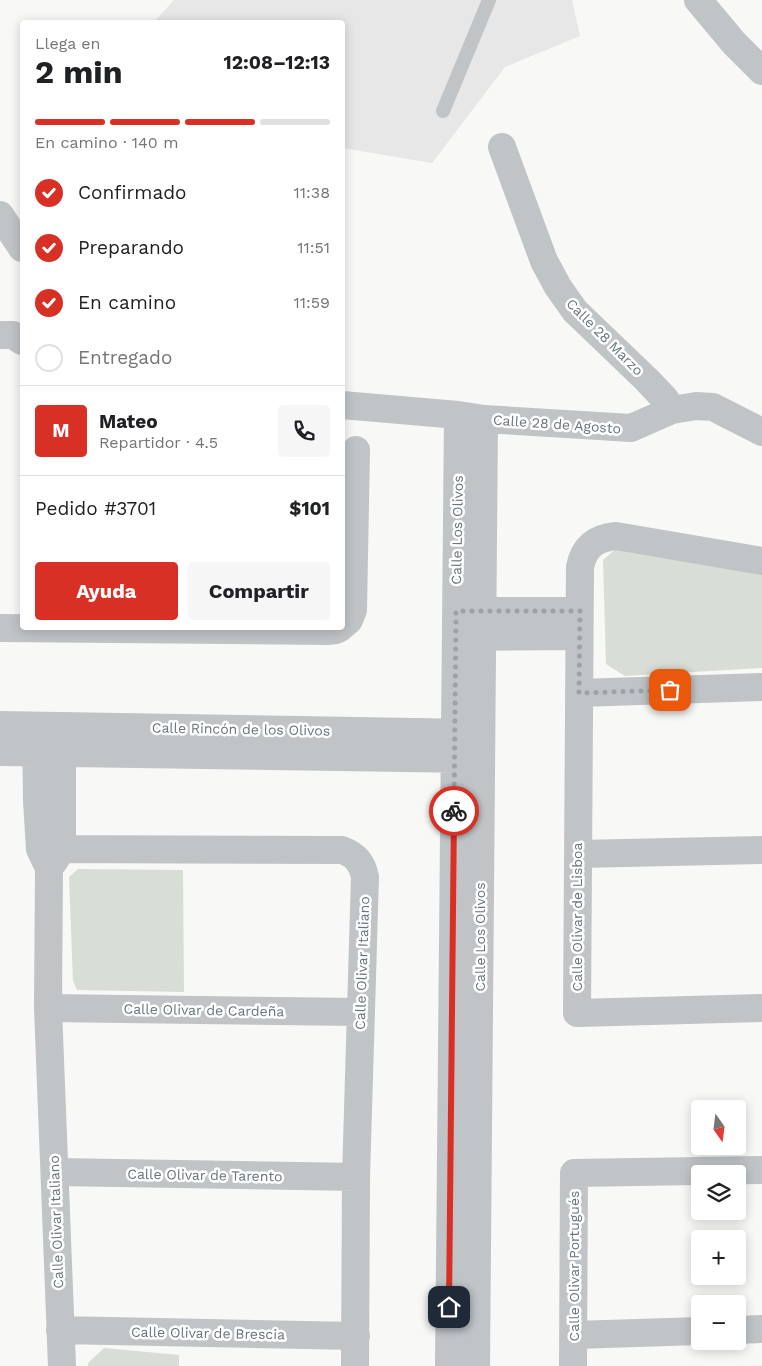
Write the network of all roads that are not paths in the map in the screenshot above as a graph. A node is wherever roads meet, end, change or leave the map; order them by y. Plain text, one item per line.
1 (489, 0) edge
2 (698, 0) edge
3 (762, 71) edge
4 (443, 110) dead end
5 (502, 147) dead end
6 (0, 215) edge
7 (20, 245) edge
8 (345, 405) edge
9 (672, 410) junction
10 (458, 415) junction
11 (484, 419) junction
12 (762, 432) edge
13 (356, 450) dead end
14 (349, 503) edge
15 (762, 561) edge
16 (579, 623) junction
17 (345, 624) edge
18 (456, 624) junction
19 (482, 624) junction
20 (0, 628) edge
21 (20, 628) edge
22 (229, 630) edge
23 (336, 630) edge
24 (762, 687) edge
25 (579, 693) junction
26 (0, 725) edge
27 (36, 726) junction
28 (62, 726) junction
29 (482, 733) junction
30 (455, 746) junction
31 (0, 752) edge
32 (48, 753) junction
33 (481, 759) junction
34 (762, 850) edge
35 (578, 854) junction
36 (51, 855) junction
37 (48, 1008) junction
38 (762, 1008) edge
39 (361, 1012) junction
40 (762, 1170) edge
41 (55, 1172) junction
42 (356, 1177) junction
43 (762, 1329) edge
44 (60, 1330) junction
45 (746, 1330) edge
46 (691, 1331) edge
47 (574, 1334) junction
48 (356, 1336) junction
49 (62, 1366) edge
50 (356, 1366) edge
51 (449, 1366) edge
52 (476, 1366) edge
53 (573, 1366) edge

1 - 4 lane
2 - 3 street
5 - 9 street, Calle 28 Marzo
6 - 7 street
8 - 10 street, Calle 28 de Agosto
9 - 11 street, Calle 28 de Agosto
9 - 12 street, Calle 28 de Agosto
10 - 11 street, Calle 28 de Agosto
10 - 18 street, Calle Los Olivos
11 - 19 street, Calle Los Olivos
13 - 14 street
14 - 17 street
15 - 16 street, Calle Olivar de Lisboa
16 - 19 street
16 - 25 street, Calle Olivar de Lisboa
18 - 19 street
18 - 30 street, Calle Los Olivos
19 - 29 street, Calle Los Olivos
20 - 21 street
22 - 23 street
24 - 25 street
25 - 35 street, Calle Olivar de Lisboa
26 - 27 street, Calle Rincón de los Olivos
27 - 28 street, Calle Rincón de los Olivos
27 - 32 street, Calle Olivar Italiano
28 - 30 street, Calle Rincón de los Olivos
28 - 32 street, Calle Olivar Italiano
29 - 30 street, Calle Rincón de los Olivos
29 - 33 street, Calle Los Olivos
30 - 32 street, Calle Rincón de los Olivos
30 - 33 street, Calle Rincón de los Olivos
30 - 51 street, Calle Los Olivos
31 - 32 street, Calle Rincón de los Olivos
32 - 36 street, Calle Olivar Italiano
33 - 52 street, Calle Los Olivos
34 - 35 street
35 - 38 street, Calle Olivar de Lisboa
36 - 37 street, Calle Olivar Italiano
36 - 39 street, Calle Olivar Italiano
37 - 39 street, Calle Olivar de Cardeña
37 - 41 street, Calle Olivar Italiano
39 - 42 street, Calle Olivar Italiano
40 - 47 street, Calle Olivar Portugués
41 - 42 street, Calle Olivar de Tarento
41 - 44 street, Calle Olivar Italiano
42 - 48 street, Calle Olivar Italiano
43 - 45 street
44 - 48 street, Calle Olivar de Brescia
44 - 49 street, Calle Olivar Italiano
46 - 47 street
47 - 53 street, Calle Olivar Portugués
48 - 50 street, Calle Olivar Italiano

